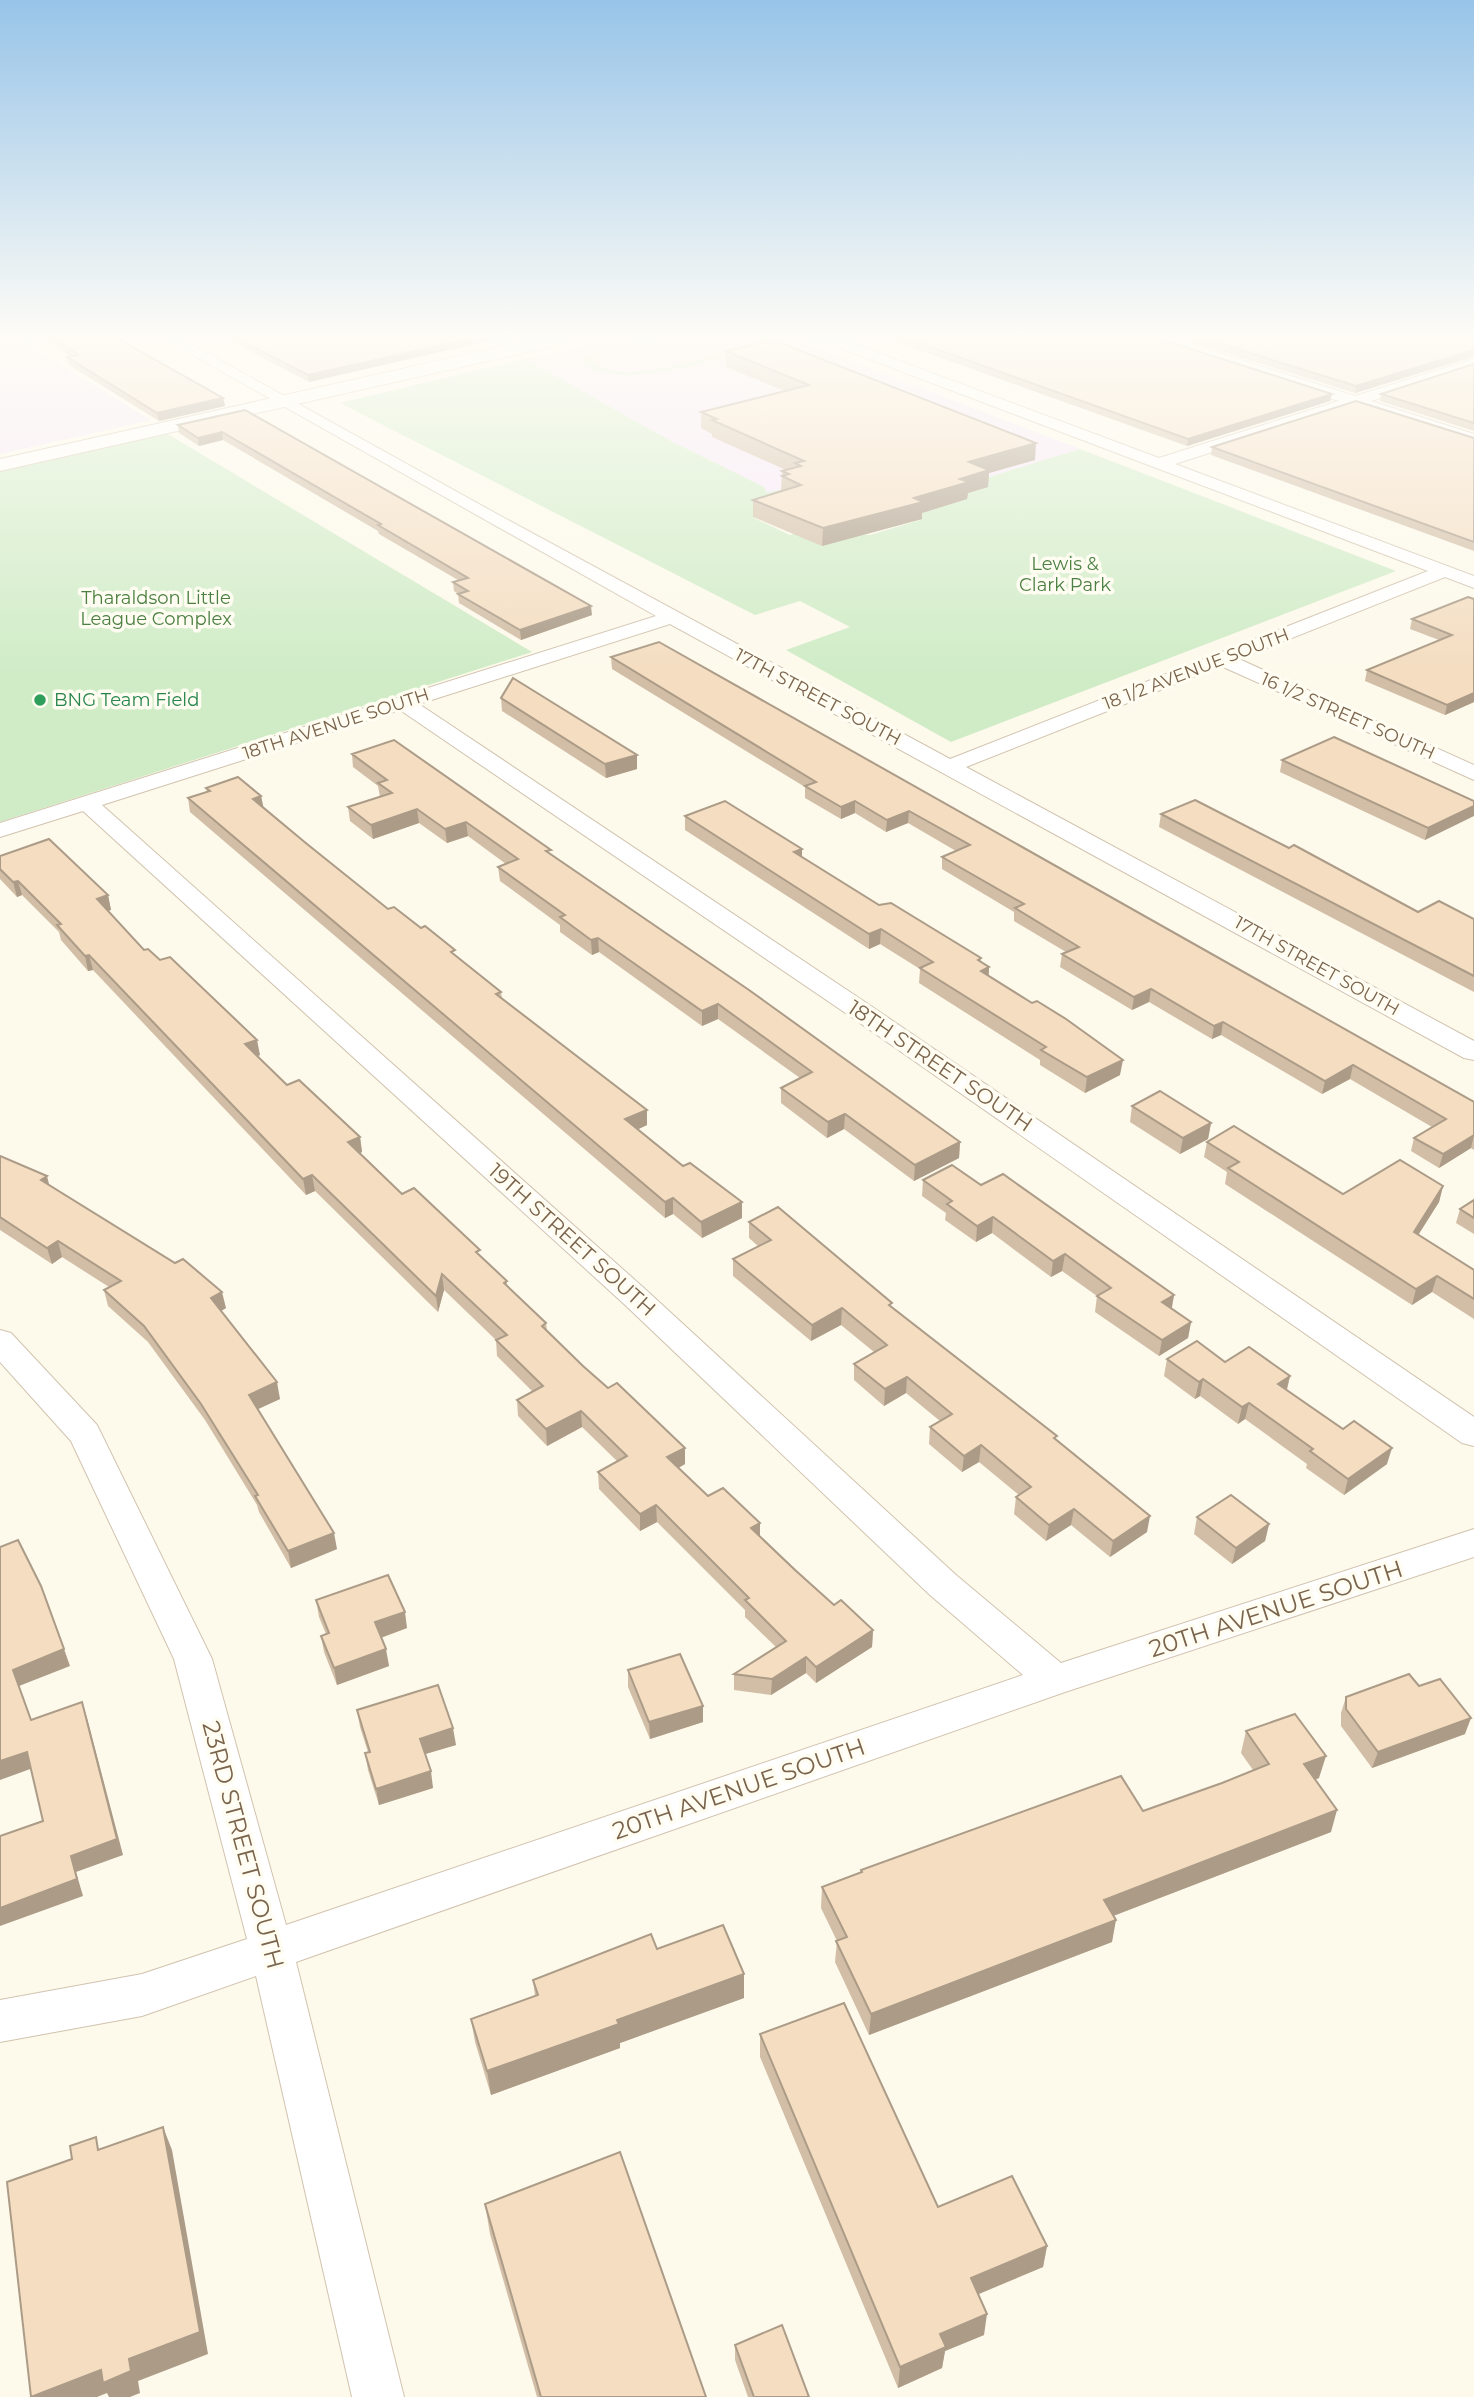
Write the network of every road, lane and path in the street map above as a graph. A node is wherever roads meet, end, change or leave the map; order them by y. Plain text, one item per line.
1 (76, 448) edge
2 (368, 448) edge
3 (1120, 448) edge
4 (1206, 448) edge
5 (1160, 463) junction
6 (0, 465) edge
7 (1444, 571) junction
8 (1474, 582) edge
9 (672, 617) junction
10 (1222, 659) junction
11 (403, 703) junction
12 (948, 767) junction
13 (1474, 773) edge
14 (87, 803) junction
15 (0, 830) edge
16 (1474, 1052) edge
17 (0, 1341) edge
18 (1474, 1434) edge
19 (1474, 1543) edge
20 (1055, 1680) junction
21 (272, 1951) junction
22 (0, 2021) edge
23 (378, 2397) edge

1 - 6 street
2 - 9 street, 17TH STREET SOUTH
3 - 5 street
4 - 5 street
5 - 7 street
7 - 8 street
7 - 10 street, 18 1/2 AVENUE SOUTH
9 - 11 street, 18TH AVENUE SOUTH
9 - 12 street, 17TH STREET SOUTH
10 - 12 street, 18 1/2 AVENUE SOUTH
10 - 13 street, 16 1/2 STREET SOUTH
11 - 14 street, 18TH AVENUE SOUTH
11 - 18 street, 18TH STREET SOUTH
12 - 16 street, 17TH STREET SOUTH
14 - 15 street, 18TH AVENUE SOUTH
14 - 20 street, 19TH STREET SOUTH
17 - 21 street, 23RD STREET SOUTH
19 - 20 street, 20TH AVENUE SOUTH
20 - 21 street, 20TH AVENUE SOUTH
21 - 22 street, 20TH AVENUE SOUTH
21 - 23 street, 23RD STREET SOUTH

